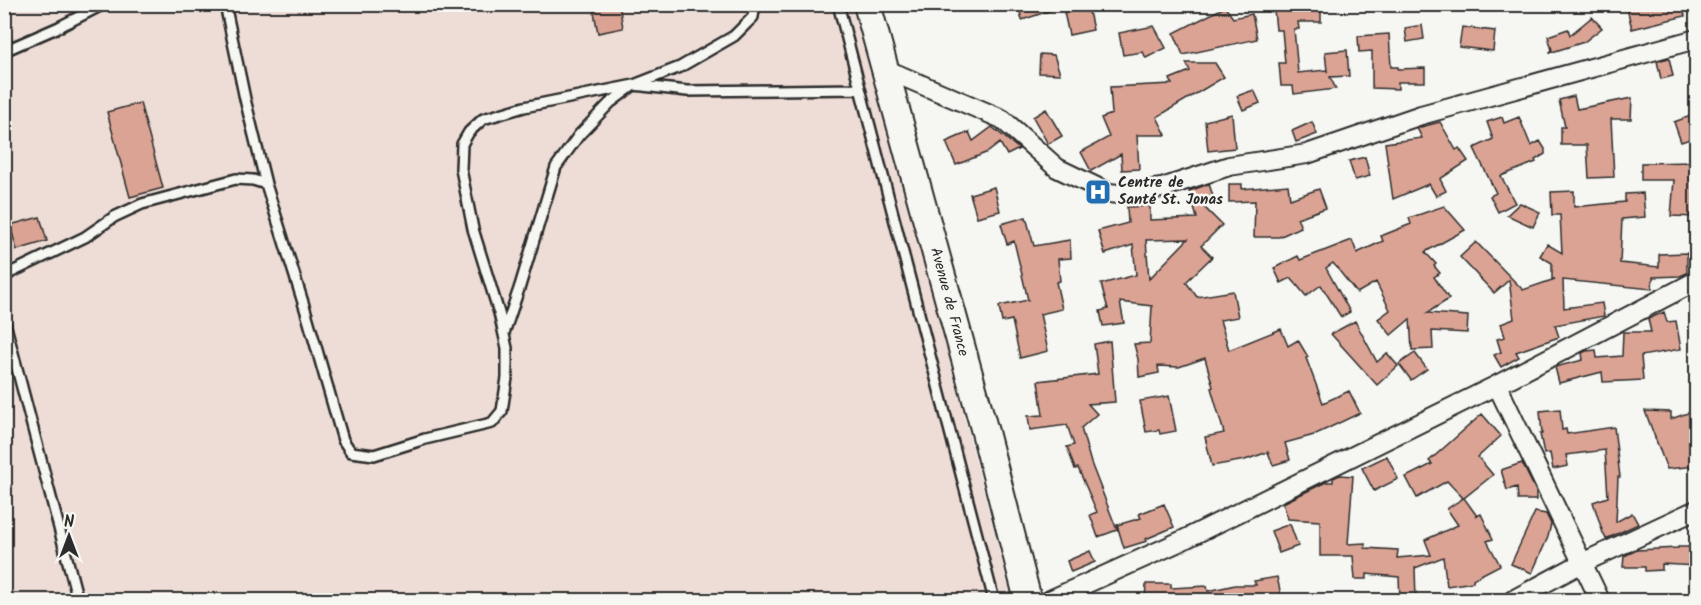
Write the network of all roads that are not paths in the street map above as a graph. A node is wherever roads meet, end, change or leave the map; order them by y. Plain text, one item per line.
1 (104, 4) edge
2 (225, 4) edge
3 (755, 4) edge
4 (838, 4) edge
5 (867, 4) edge
6 (1696, 39) edge
7 (4, 51) edge
8 (885, 69) junction
9 (634, 85) junction
10 (859, 89) junction
11 (267, 184) junction
12 (4, 279) edge
13 (1696, 281) edge
14 (4, 319) edge
15 (504, 333) junction
16 (1497, 385) junction
17 (1696, 510) edge
18 (1582, 563) junction
19 (78, 600) edge
20 (994, 600) edge
21 (1028, 600) edge
22 (1050, 600) edge
23 (1514, 600) edge
24 (1600, 600) edge

1 - 7 lane
2 - 11 lane
3 - 9 lane
4 - 10 lane
5 - 8 main road, Avenue de France
6 - 8 street
8 - 21 main road, Avenue de France
9 - 10 lane
9 - 15 lane
9 - 15 lane
10 - 20 lane
11 - 12 lane
11 - 15 lane
13 - 16 street
14 - 19 lane
16 - 18 street
16 - 22 street
17 - 18 street
18 - 23 street
18 - 24 street

